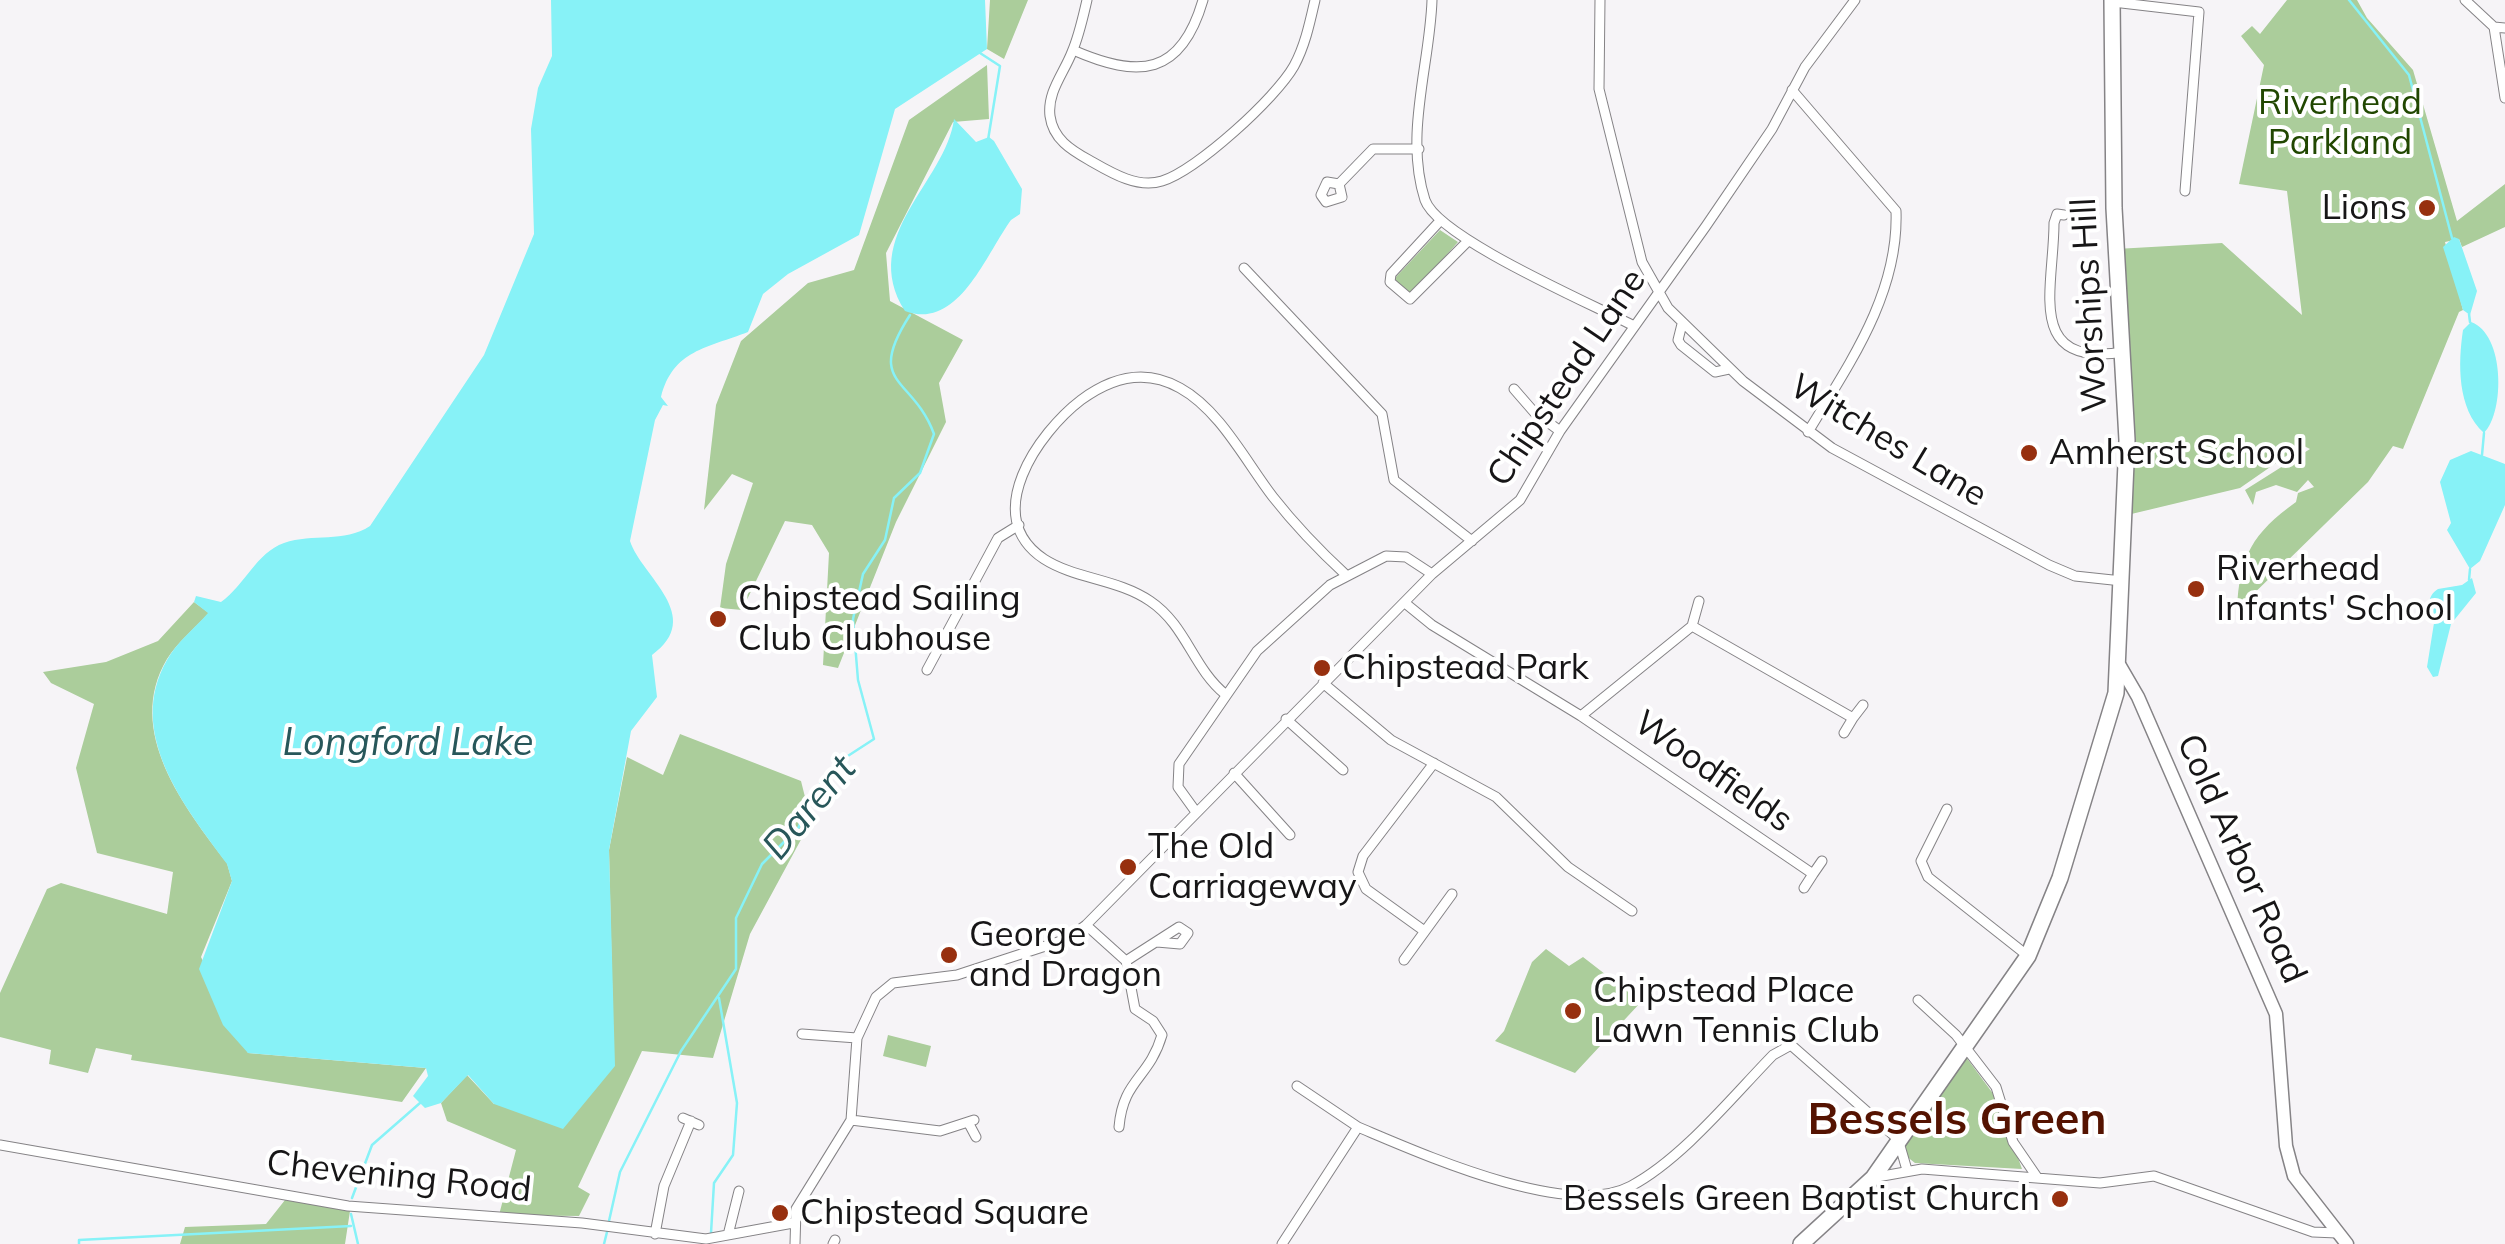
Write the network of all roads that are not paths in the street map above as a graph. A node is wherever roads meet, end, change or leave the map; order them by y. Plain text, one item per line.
1 (1086, 0) edge
2 (1203, 0) edge
3 (1315, 0) edge
4 (1432, 0) edge
5 (1600, 0) edge
6 (1855, 0) edge
7 (2465, 0) edge
8 (2112, 1) edge
9 (2173, 4) edge
10 (2499, 28) edge
11 (1073, 50) junction
12 (1792, 90) junction
13 (2505, 98) edge
14 (1420, 149) junction
15 (1339, 184) dead end
16 (2186, 190) dead end
17 (2056, 215) dead end
18 (1439, 222) junction
19 (1468, 240) junction
20 (1244, 268) dead end
21 (1657, 294) junction
22 (1634, 326) junction
23 (2124, 352) junction
24 (1514, 389) dead end
25 (1560, 431) junction
26 (1808, 432) junction
27 (1019, 525) junction
28 (1472, 542) junction
29 (1432, 574) junction
30 (1346, 575) junction
31 (2122, 581) junction
32 (1699, 601) dead end
33 (1405, 603) junction
34 (1692, 626) junction
35 (2120, 666) junction
36 (927, 670) dead end
37 (1323, 683) junction
38 (1225, 694) junction
39 (1863, 705) dead end
40 (1581, 716) junction
41 (1853, 718) junction
42 (1286, 719) junction
43 (1844, 733) dead end
44 (1434, 763) junction
45 (1343, 770) dead end
46 (1234, 772) junction
47 (1947, 809) dead end
48 (1196, 812) junction
49 (1290, 836) dead end
50 (1822, 861) dead end
51 (1813, 874) junction
52 (1804, 888) dead end
53 (1452, 894) dead end
54 (1632, 912) dead end
55 (1086, 925) junction
56 (1423, 930) junction
57 (1156, 942) dead end
58 (2028, 956) junction
59 (1126, 960) junction
60 (1404, 960) dead end
61 (1918, 1000) dead end
62 (802, 1034) dead end
63 (857, 1038) junction
64 (1966, 1047) junction
65 (1297, 1086) dead end
66 (851, 1120) junction
67 (691, 1121) dead end
68 (1358, 1126) junction
69 (1119, 1127) dead end
70 (976, 1137) dead end
71 (1898, 1139) junction
72 (0, 1145) edge
73 (1907, 1170) junction
74 (2037, 1177) junction
75 (1873, 1178) junction
76 (739, 1192) dead end
77 (793, 1224) junction
78 (655, 1234) junction
79 (728, 1235) junction
80 (2342, 1239) edge
81 (795, 1244) edge
82 (1282, 1244) edge
83 (1801, 1244) edge

1 - 11 street
2 - 11 street
3 - 11 street
4 - 14 street
5 - 21 street, Witches Lane
6 - 12 street, Chipstead Lane
7 - 10 street
8 - 9 street
8 - 23 highway, Worships Hill
9 - 16 street
10 - 13 street
12 - 21 street, Chipstead Lane
12 - 26 street
14 - 15 street
14 - 18 street
17 - 23 street
18 - 19 street
18 - 19 street
19 - 22 street
20 - 28 street
21 - 22 street, Chipstead Lane
21 - 26 street, Witches Lane
22 - 25 street, Chipstead Lane
23 - 31 highway, Worships Hill
24 - 25 street
25 - 28 street, Chipstead Lane
26 - 31 street, Witches Lane
27 - 30 street
27 - 36 street
27 - 38 street
28 - 29 street, Chipstead Lane
29 - 30 street
29 - 33 street, Chipstead Lane
30 - 38 street
31 - 35 highway, Worships Hill
32 - 34 street
33 - 37 street, Chipstead Lane
33 - 40 street, Woodfields
34 - 40 street, Woodfields
34 - 41 street
35 - 58 highway, Worships Hill
35 - 80 main road, Cold Arbor Road
37 - 42 street, Chipstead Lane
37 - 44 street
38 - 48 street
39 - 41 street
40 - 51 street, Woodfields
41 - 43 street
42 - 45 street
42 - 46 street, Chipstead Lane
44 - 54 street
44 - 56 street
46 - 48 street, Chipstead Lane
46 - 49 street
47 - 58 street
48 - 55 street, Chipstead Lane
50 - 51 street, Woodfields
51 - 52 street, Woodfields
53 - 56 street
55 - 59 street
55 - 63 street, Chipstead Lane
56 - 60 street
57 - 59 street
58 - 64 highway, Worships Hill
59 - 69 street
61 - 64 street
62 - 63 street
63 - 66 street
64 - 71 highway, Worships Hill
64 - 74 street
65 - 68 street
66 - 70 street
66 - 77 street
67 - 78 street
68 - 71 street
68 - 82 street
71 - 73 street
71 - 75 highway, Worships Hill
72 - 78 street, Chevening Road
73 - 74 street
73 - 75 street
74 - 80 street
75 - 83 highway, Worships Hill
76 - 79 street
77 - 79 street, Chevening Road
77 - 81 street
78 - 79 street, Chevening Road

